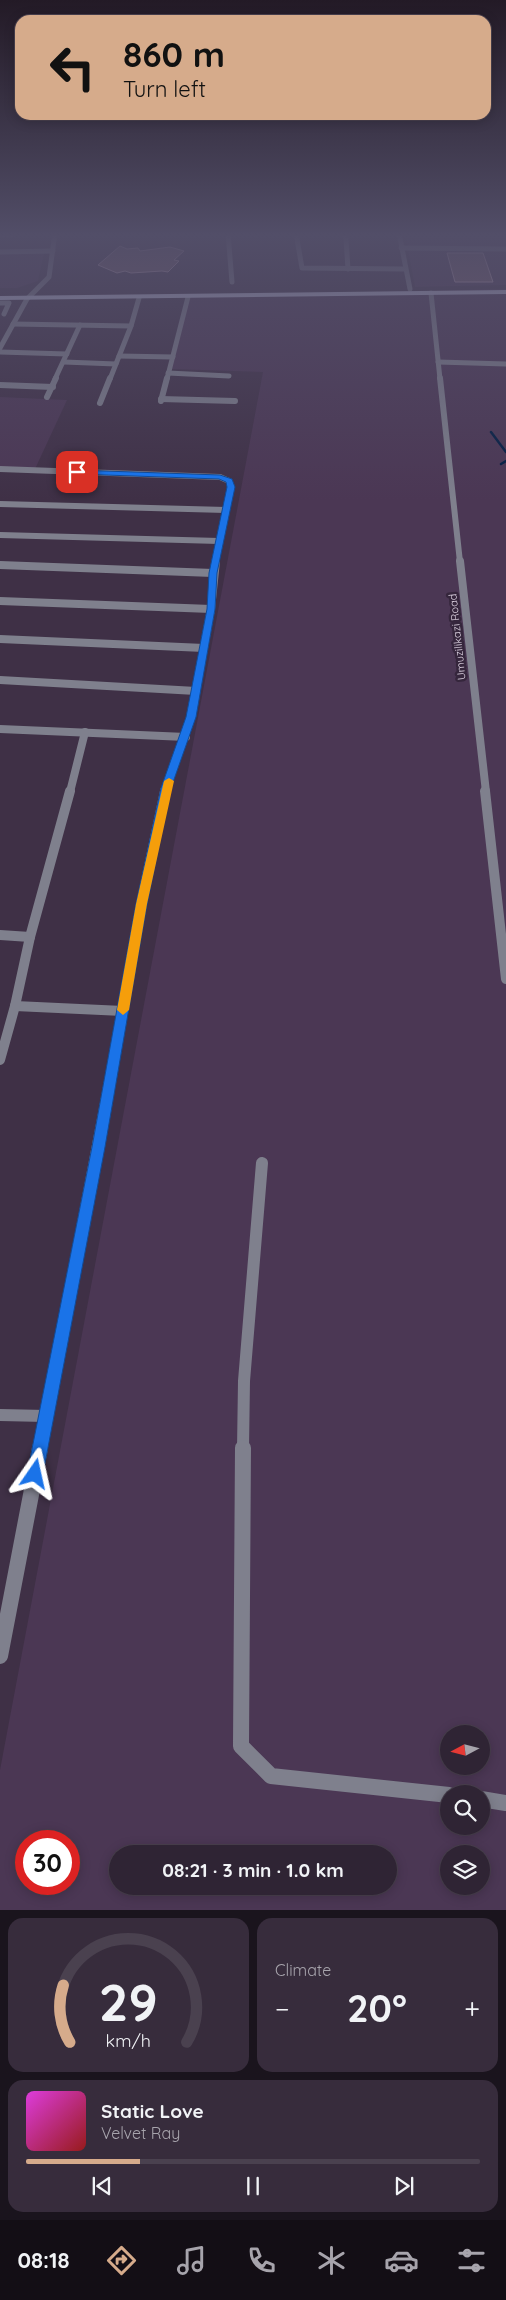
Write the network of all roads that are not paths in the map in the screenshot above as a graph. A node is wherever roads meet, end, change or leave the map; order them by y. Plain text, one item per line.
1 (132, 322) edge
2 (182, 322) edge
3 (434, 322) edge
4 (13, 324) joint
5 (80, 325) junction
6 (131, 326) junction
7 (0, 348) edge
8 (0, 352) edge
9 (67, 354) junction
10 (119, 356) junction
11 (173, 357) junction
12 (64, 362) junction
13 (438, 362) junction
14 (116, 364) junction
15 (506, 364) edge
16 (168, 373) junction
17 (229, 376) dead end
18 (0, 385) edge
19 (53, 387) junction
20 (47, 397) dead end
21 (235, 401) dead end
22 (100, 403) dead end
23 (0, 469) edge
24 (0, 504) edge
25 (226, 510) junction
26 (0, 535) edge
27 (219, 540) junction
28 (0, 565) edge
29 (213, 573) junction
30 (0, 601) edge
31 (211, 609) junction
32 (0, 639) edge
33 (204, 648) junction
34 (0, 680) edge
35 (196, 691) junction
36 (1, 729) edge
37 (85, 732) junction
38 (186, 737) junction
39 (0, 738) edge
40 (502, 914) edge
41 (0, 934) edge
42 (30, 937) junction
43 (506, 979) edge
44 (15, 1006) junction
45 (122, 1011) junction
46 (0, 1060) edge
47 (262, 1163) dead end
48 (0, 1414) edge
49 (46, 1416) junction
50 (0, 1656) edge
51 (440, 1793) edge
52 (490, 1800) edge
53 (506, 1803) edge

1 - 6 street
2 - 11 street
3 - 13 street, Umuzilikazi Road
4 - 5 street
4 - 7 street
5 - 6 street
5 - 9 street
6 - 10 street
8 - 9 street
9 - 12 street
10 - 11 street
10 - 14 street
11 - 16 street
12 - 14 street
12 - 19 street
13 - 15 street
13 - 40 street, Umuzilikazi Road
14 - 22 street
16 - 17 street
16 - 21 street
18 - 19 street
19 - 20 street
23 - 25 street
24 - 25 street
25 - 27 street
26 - 27 street
27 - 29 street
28 - 29 street
29 - 31 street
30 - 31 street
31 - 33 street
32 - 33 street
33 - 35 street
34 - 35 street
35 - 38 street
36 - 37 street
36 - 39 street
37 - 38 street
37 - 42 street
38 - 45 street
40 - 43 street, Umuzilikazi Road
41 - 42 street
42 - 44 street
44 - 45 street
44 - 46 street
45 - 49 street
47 - 51 street
48 - 49 street
49 - 50 street
52 - 53 street

